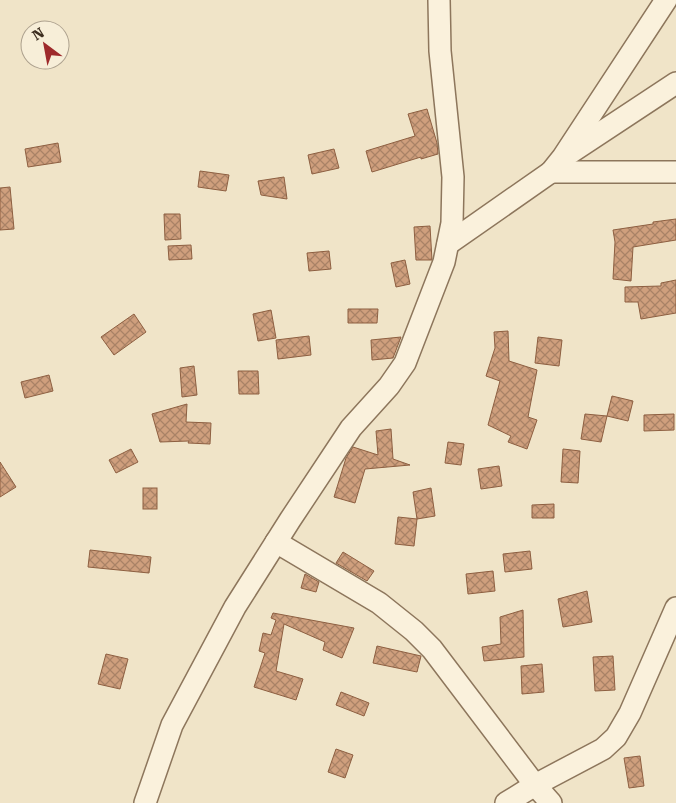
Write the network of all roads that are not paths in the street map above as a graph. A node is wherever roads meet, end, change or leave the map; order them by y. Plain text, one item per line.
1 (439, 0) edge
2 (666, 0) edge
3 (672, 0) edge
4 (676, 9) edge
5 (676, 83) edge
6 (557, 165) junction
7 (676, 172) edge
8 (448, 244) junction
9 (276, 542) junction
10 (676, 608) edge
11 (535, 786) junction
12 (145, 803) edge
13 (506, 803) edge
14 (551, 803) edge

1 - 8 street
2 - 6 street
3 - 4 street
5 - 6 street
6 - 7 street
6 - 8 street
8 - 9 street
9 - 11 street
9 - 12 street
10 - 11 street
11 - 13 street
11 - 14 street

